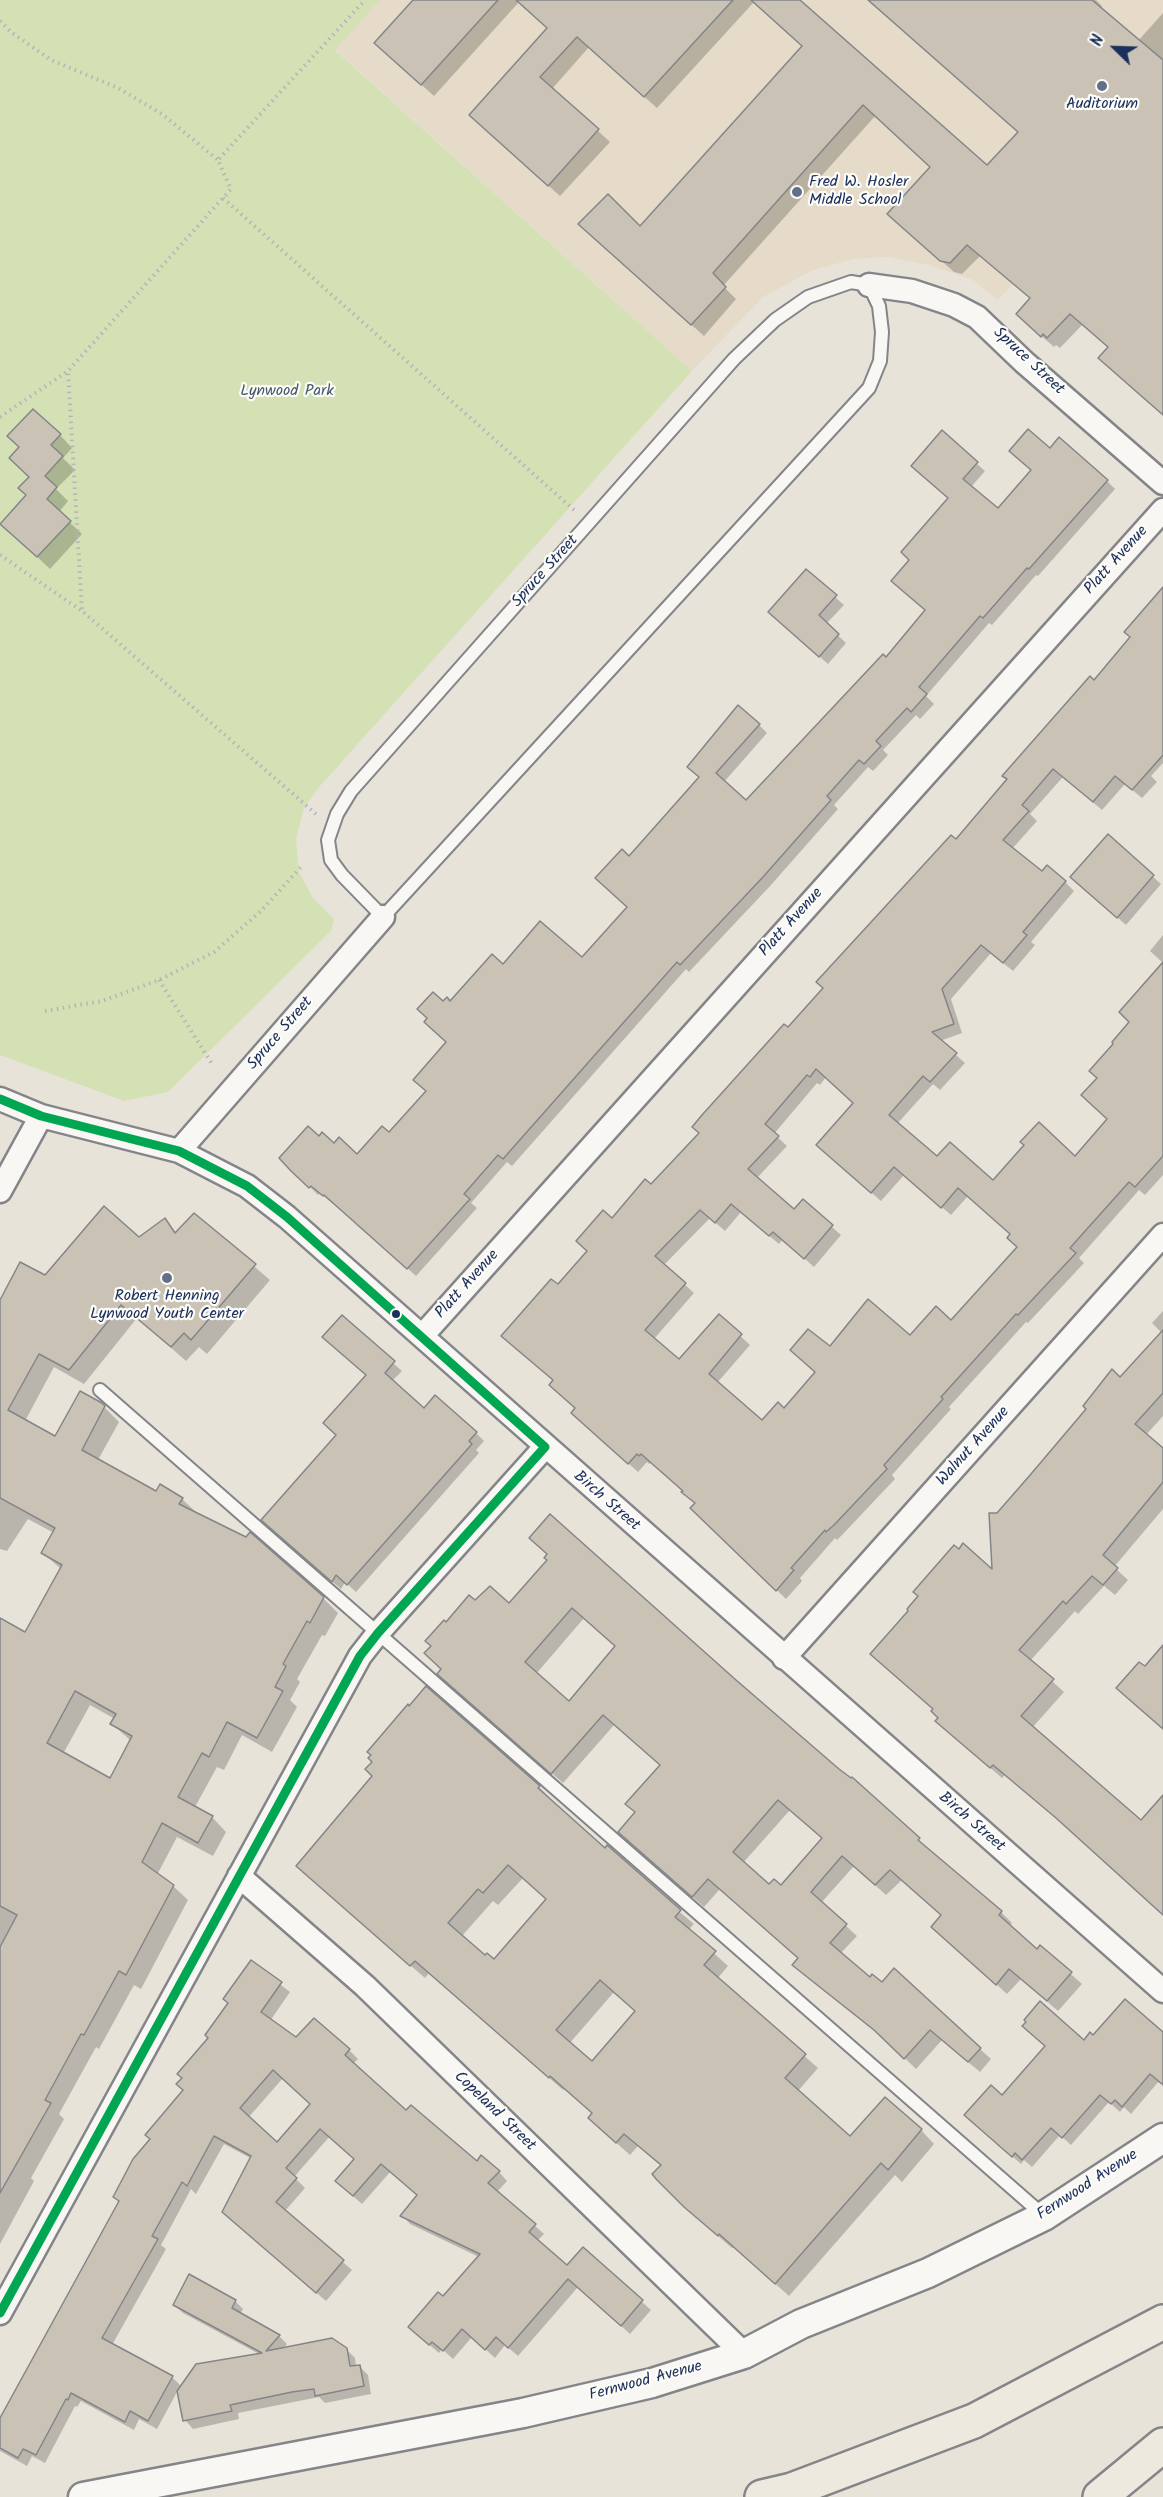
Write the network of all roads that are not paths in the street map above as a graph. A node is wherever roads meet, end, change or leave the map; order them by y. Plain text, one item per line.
1 (869, 285) junction
2 (1163, 483) edge
3 (1163, 510) edge
4 (383, 917) junction
5 (0, 1099) edge
6 (41, 1116) junction
7 (179, 1151) junction
8 (0, 1191) edge
9 (1163, 1235) edge
10 (422, 1336) junction
11 (100, 1390) dead end
12 (545, 1447) junction
13 (378, 1633) junction
14 (784, 1658) junction
15 (239, 1876) junction
16 (1163, 1991) edge
17 (1163, 2138) edge
18 (1044, 2216) junction
19 (0, 2313) edge
20 (1163, 2322) edge
21 (744, 2354) junction
22 (1163, 2445) edge
23 (83, 2497) edge
24 (762, 2497) edge
25 (1100, 2497) edge

1 - 2 street, Spruce Street
1 - 4 lane, Spruce Street
1 - 4 lane, Spruce Street
3 - 10 street, Platt Avenue
4 - 7 street, Spruce Street
5 - 6 street, Birch Street
6 - 7 street, Birch Street
6 - 8 street
7 - 10 street, Birch Street
9 - 14 street, Walnut Avenue
10 - 12 street, Birch Street
11 - 13 lane
12 - 13 street
12 - 14 street, Birch Street
13 - 15 street
13 - 18 lane
14 - 16 street, Birch Street
15 - 19 street
15 - 21 street, Copeland Street
17 - 18 street, Fernwood Avenue
18 - 21 street, Fernwood Avenue
20 - 24 highway
21 - 23 street, Fernwood Avenue
22 - 25 highway

